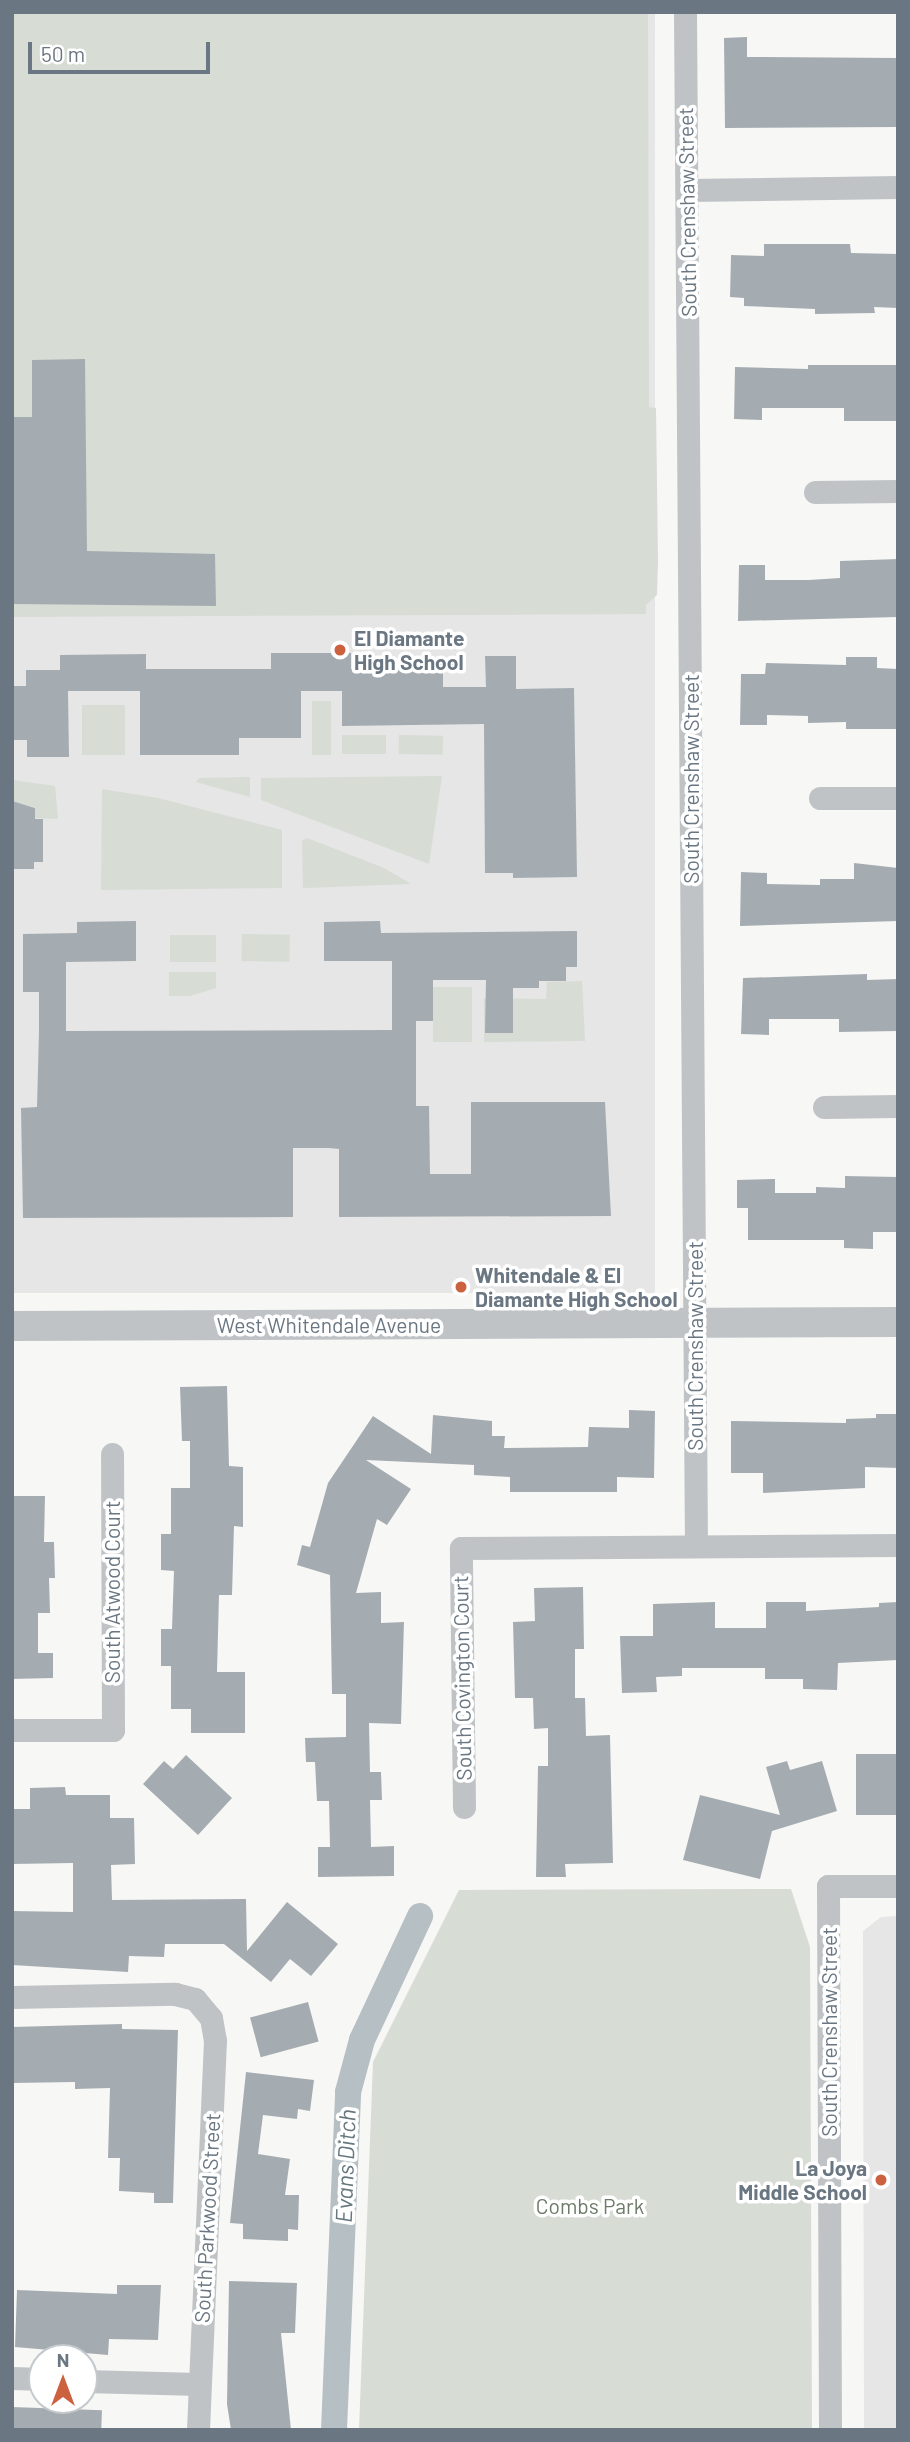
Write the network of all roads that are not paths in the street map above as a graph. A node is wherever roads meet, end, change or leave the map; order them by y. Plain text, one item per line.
1 (685, 12) edge
2 (898, 187) edge
3 (687, 190) junction
4 (898, 491) edge
5 (815, 492) dead end
6 (898, 798) edge
7 (820, 799) dead end
8 (898, 1106) edge
9 (824, 1107) dead end
10 (898, 1322) edge
11 (695, 1323) junction
12 (12, 1326) edge
13 (112, 1454) dead end
14 (898, 1545) edge
15 (696, 1546) junction
16 (12, 1730) edge
17 (464, 1807) dead end
18 (898, 1886) edge
19 (12, 1997) edge
20 (98, 2381) edge
21 (199, 2384) junction
22 (198, 2430) edge
23 (830, 2430) edge

1 - 3 street, South Crenshaw Street
2 - 3 street
3 - 11 street, South Crenshaw Street
4 - 5 street
6 - 7 street
8 - 9 street
10 - 11 street, West Whitendale Avenue
11 - 12 street, West Whitendale Avenue
11 - 15 street, South Crenshaw Street
13 - 16 street, South Atwood Court
14 - 15 street
15 - 17 street, South Covington Court
18 - 23 street, South Crenshaw Street
19 - 21 street, South Parkwood Street
20 - 21 street
21 - 22 street, South Parkwood Street

